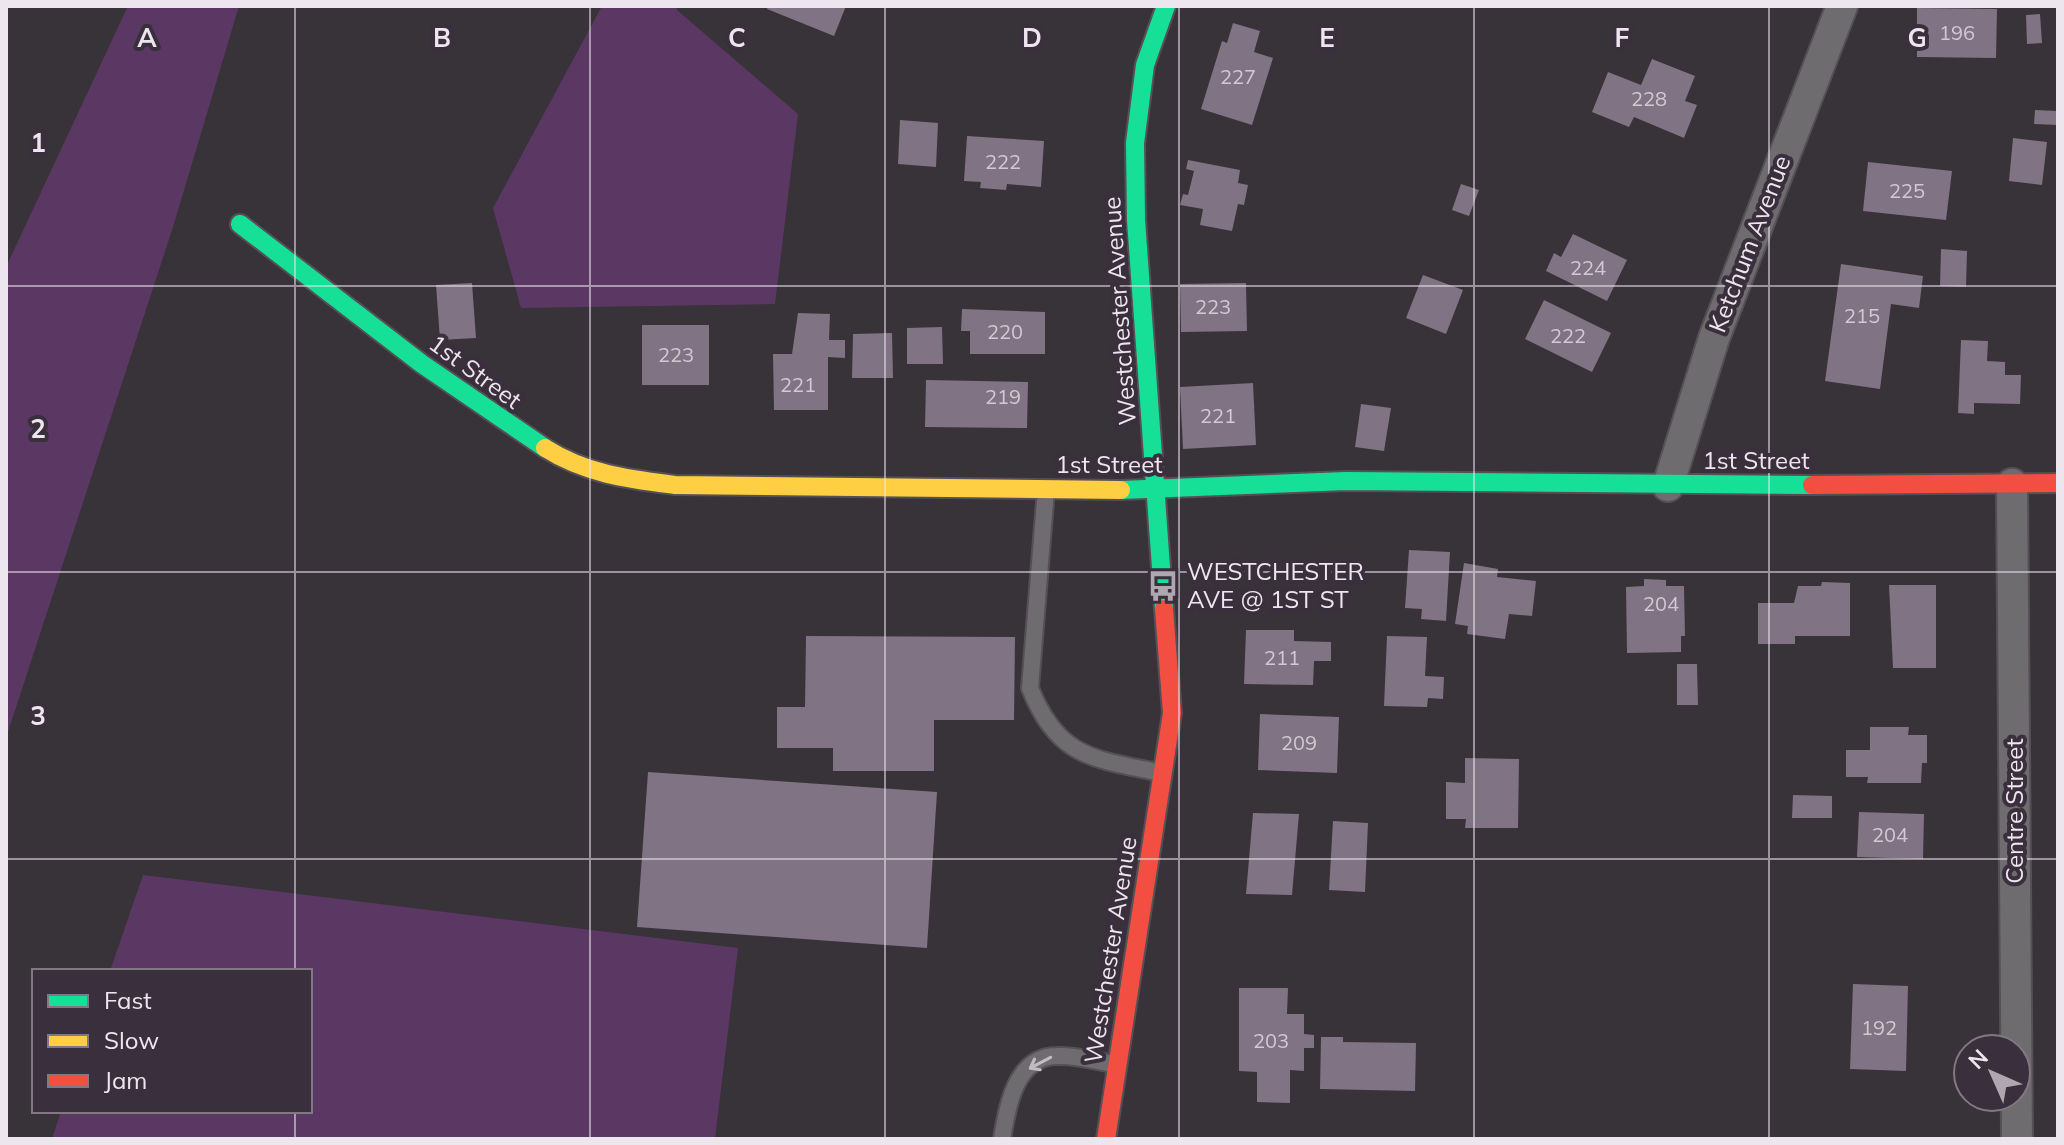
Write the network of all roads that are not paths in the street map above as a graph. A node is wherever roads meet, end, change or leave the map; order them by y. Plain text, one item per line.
1 (1166, 6) edge
2 (1842, 6) edge
3 (240, 224) dead end
4 (2058, 483) edge
5 (2012, 484) junction
6 (1668, 486) junction
7 (1046, 488) junction
8 (1157, 490) junction
9 (1164, 773) junction
10 (1116, 1064) junction
11 (1002, 1139) edge
12 (1106, 1139) edge
13 (2017, 1139) edge

1 - 8 street, Westchester Avenue
2 - 6 street, Ketchum Avenue
3 - 7 street, 1st Street
4 - 5 street, 1st Street
5 - 6 street, 1st Street
5 - 13 street, Centre Street
6 - 8 street, 1st Street
7 - 8 street, 1st Street
7 - 9 lane
8 - 9 street, Westchester Avenue
9 - 10 street, Westchester Avenue
10 -> 11 lane
10 - 12 street, Westchester Avenue

